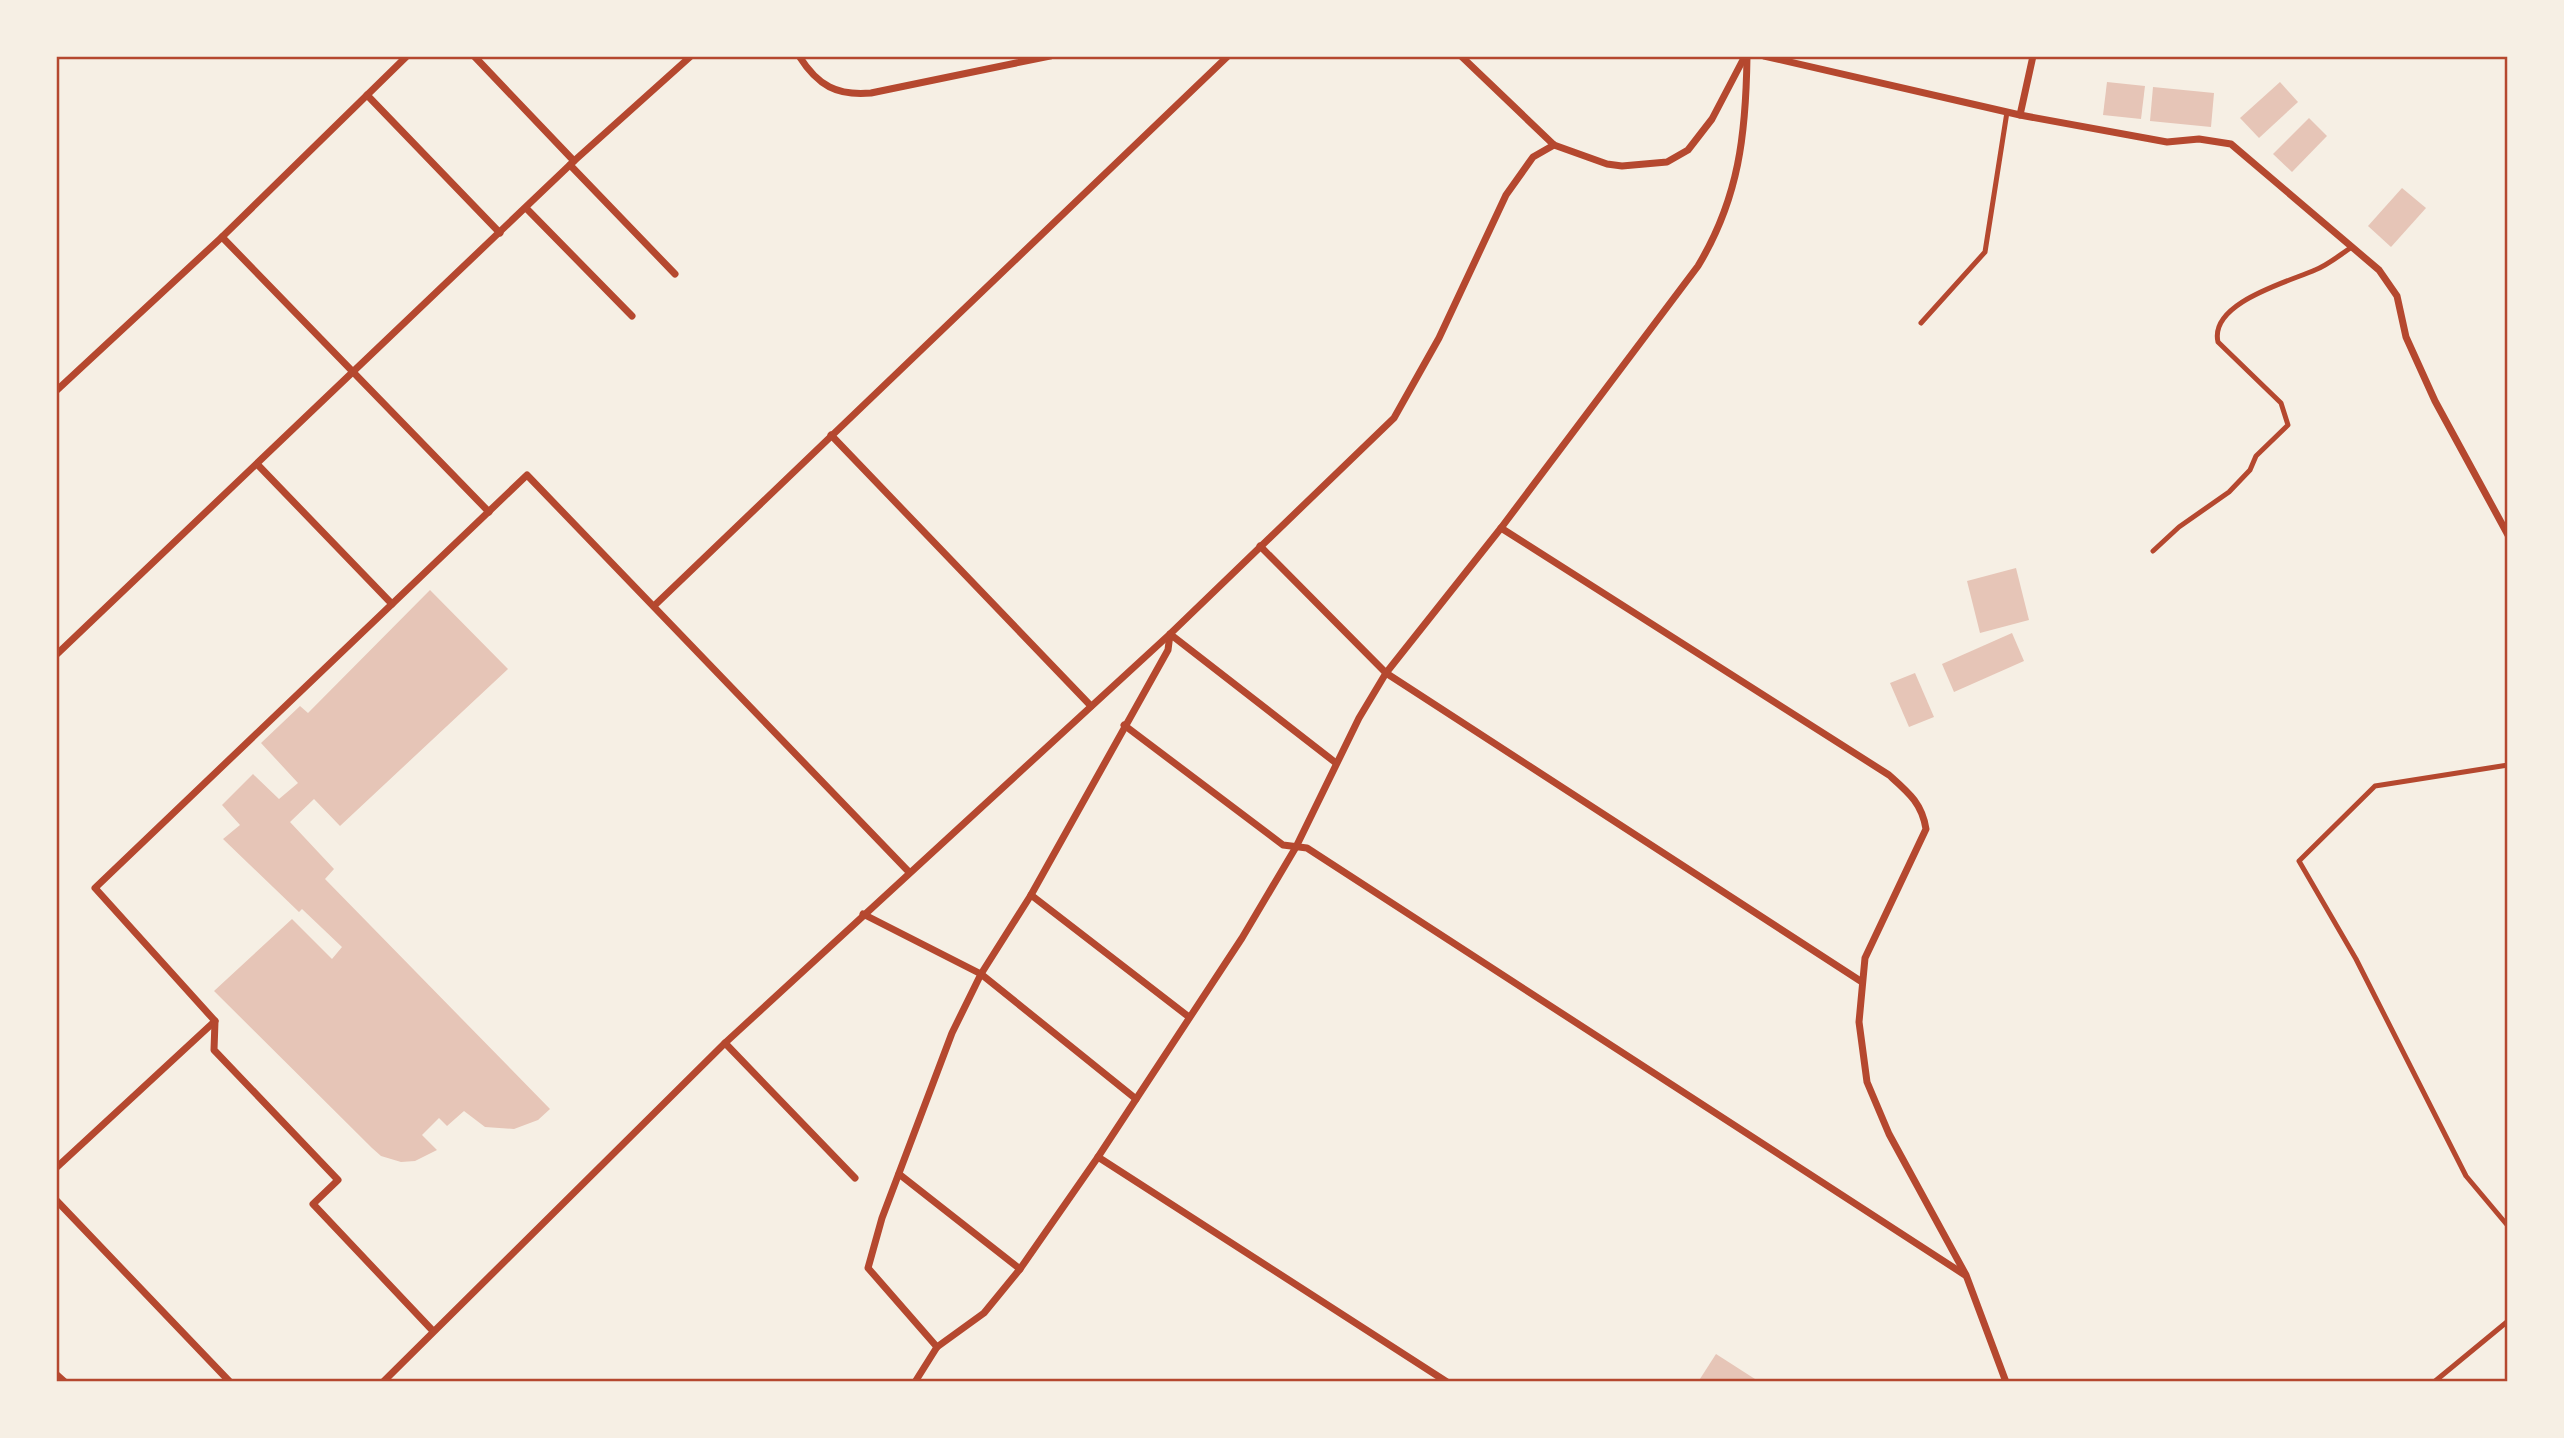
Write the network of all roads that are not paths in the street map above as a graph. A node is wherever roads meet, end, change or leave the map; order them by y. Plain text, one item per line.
1 (407, 56) edge
2 (474, 56) edge
3 (691, 56) edge
4 (799, 56) edge
5 (1050, 56) edge
6 (1227, 56) edge
7 (1746, 56) edge
8 (1763, 56) edge
9 (2033, 56) edge
10 (1464, 57) edge
11 (367, 95) junction
12 (2007, 112) junction
13 (2020, 115) junction
14 (1554, 145) junction
15 (572, 163) junction
16 (526, 208) junction
17 (500, 233) junction
18 (222, 237) junction
19 (2352, 247) junction
20 (675, 274) dead end
21 (632, 316) dead end
22 (1921, 323) dead end
23 (352, 373) junction
24 (56, 391) edge
25 (831, 435) junction
26 (257, 464) junction
27 (489, 512) junction
28 (1502, 528) junction
29 (2508, 535) edge
30 (1260, 546) junction
31 (2154, 551) dead end
32 (392, 604) junction
33 (655, 605) junction
34 (1170, 634) junction
35 (56, 654) edge
36 (1386, 673) junction
37 (1091, 706) junction
38 (1124, 725) junction
39 (1336, 763) junction
40 (2508, 765) edge
41 (1296, 847) junction
42 (909, 872) junction
43 (1031, 895) junction
44 (863, 914) junction
45 (981, 974) junction
46 (1862, 982) junction
47 (1189, 1017) junction
48 (215, 1021) junction
49 (725, 1043) junction
50 (1136, 1100) junction
51 (1098, 1157) junction
52 (56, 1168) edge
53 (898, 1174) junction
54 (855, 1178) dead end
55 (56, 1200) edge
56 (2508, 1226) edge
57 (1020, 1269) junction
58 (1966, 1275) junction
59 (2508, 1321) edge
60 (433, 1331) junction
61 (937, 1347) junction
62 (56, 1374) edge
63 (65, 1382) edge
64 (230, 1382) edge
65 (383, 1382) edge
66 (915, 1382) edge
67 (1447, 1382) edge
68 (2006, 1382) edge
69 (2434, 1382) edge

1 - 11 street
2 - 15 street
3 - 15 street
4 - 5 street
6 - 25 street
7 - 14 street
7 - 28 street
8 - 12 street
9 - 13 street
10 - 14 street
11 - 17 street
11 - 18 street
12 - 13 street
12 - 22 lane
13 - 19 street
14 - 30 street
15 - 16 street
15 - 20 street
16 - 17 street
16 - 21 street
17 - 23 street
18 - 23 street
18 - 24 street
19 - 29 street
19 - 31 lane
23 - 26 street
23 - 27 street
25 - 33 street
25 - 37 street
26 - 32 street
26 - 35 street
27 - 32 street
27 - 33 street
28 - 36 street
28 - 46 street
30 - 34 street
30 - 36 street
32 - 48 street
33 - 42 street
34 - 37 street
34 - 38 street
34 - 39 street
36 - 39 street
36 - 46 street
37 - 42 street
38 - 41 street
38 - 43 street
39 - 41 street
40 - 56 lane
41 - 47 street
41 - 58 street
42 - 44 street
43 - 45 street
43 - 47 street
44 - 45 street
44 - 49 street
45 - 50 street
45 - 53 street
46 - 58 street
47 - 50 street
48 - 52 street
48 - 60 street
49 - 54 street
49 - 60 street
50 - 51 street
51 - 57 street
51 - 67 street
53 - 57 street
53 - 61 street
55 - 64 street
57 - 61 street
58 - 68 street
59 - 69 lane
60 - 65 street
61 - 66 street
62 - 63 street

